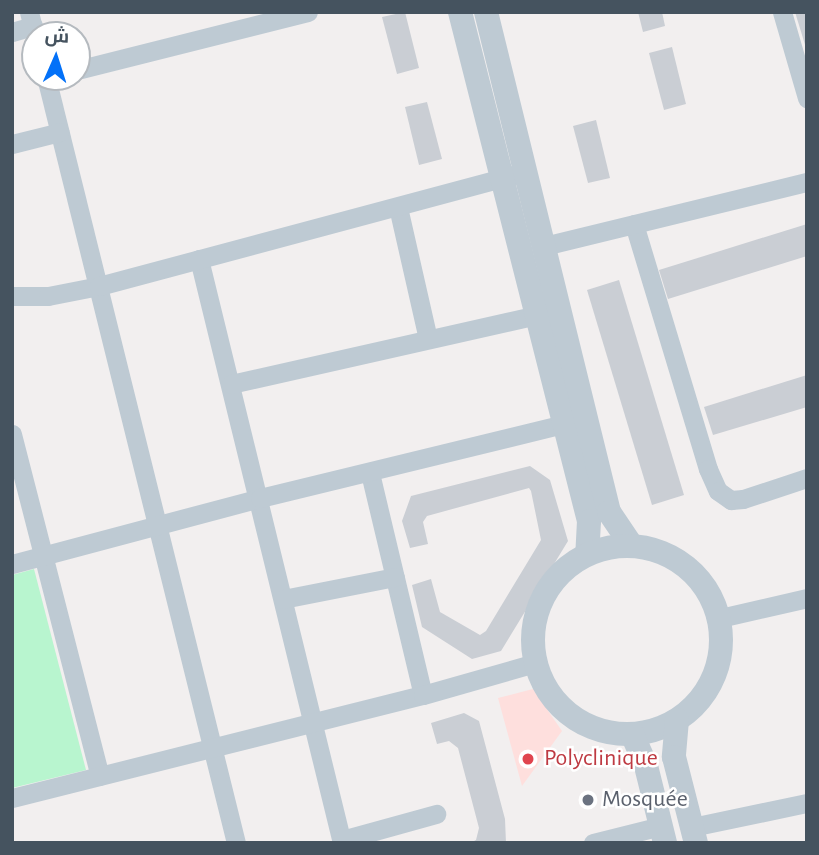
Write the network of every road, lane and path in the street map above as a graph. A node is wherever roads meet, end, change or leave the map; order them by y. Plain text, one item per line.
1 (308, 12) edge
2 (460, 12) edge
3 (486, 12) edge
4 (782, 12) edge
5 (247, 20) edge
6 (91, 67) edge
7 (51, 91) edge
8 (807, 98) edge
9 (60, 132) junction
10 (12, 144) edge
11 (514, 175) junction
12 (807, 182) edge
13 (398, 207) junction
14 (634, 224) junction
15 (544, 246) junction
16 (199, 259) junction
17 (99, 286) junction
18 (12, 296) edge
19 (537, 315) junction
20 (428, 340) junction
21 (231, 384) junction
22 (564, 424) junction
23 (12, 434) edge
24 (370, 473) junction
25 (807, 478) edge
26 (260, 498) junction
27 (156, 527) junction
28 (631, 545) junction
29 (587, 554) junction
30 (43, 556) junction
31 (12, 564) edge
32 (395, 577) junction
33 (807, 598) edge
34 (283, 599) junction
35 (720, 618) junction
36 (535, 663) junction
37 (424, 695) junction
38 (677, 720) junction
39 (313, 722) junction
40 (632, 734) junction
41 (213, 747) junction
42 (100, 776) junction
43 (12, 798) edge
44 (807, 803) edge
45 (436, 814) dead end
46 (663, 834) edge
47 (694, 835) edge
48 (342, 841) edge
49 (236, 843) edge
50 (593, 843) edge

1 - 5 street
2 - 11 street
3 - 11 street
4 - 8 street
5 - 6 street
7 - 9 street
9 - 10 street
9 - 17 street
11 - 13 street
11 - 15 street
11 - 19 street
12 - 14 street
13 - 16 street
13 - 20 street
14 - 15 street
14 - 25 street
15 - 28 street
16 - 17 street
16 - 21 street
17 - 18 street
17 - 27 street
19 - 20 street
19 - 22 street
20 - 21 street
21 - 26 street
22 - 24 street
22 - 29 street
23 - 30 street
24 - 26 street
24 - 32 street
26 - 27 street
26 - 34 street
27 - 30 street
27 - 41 street
28 - 29 street
28 - 35 street
29 - 36 street
30 - 31 street
30 - 42 street
32 - 34 street
32 - 37 street
33 - 35 street
34 - 39 street
35 - 38 street
36 - 37 street
36 - 40 street
37 - 39 street
38 - 40 street
38 - 47 street
39 - 41 street
39 - 48 street
40 - 46 street
41 - 42 street
41 - 49 street
42 - 43 street
44 - 47 street
45 - 48 street
46 - 50 street

